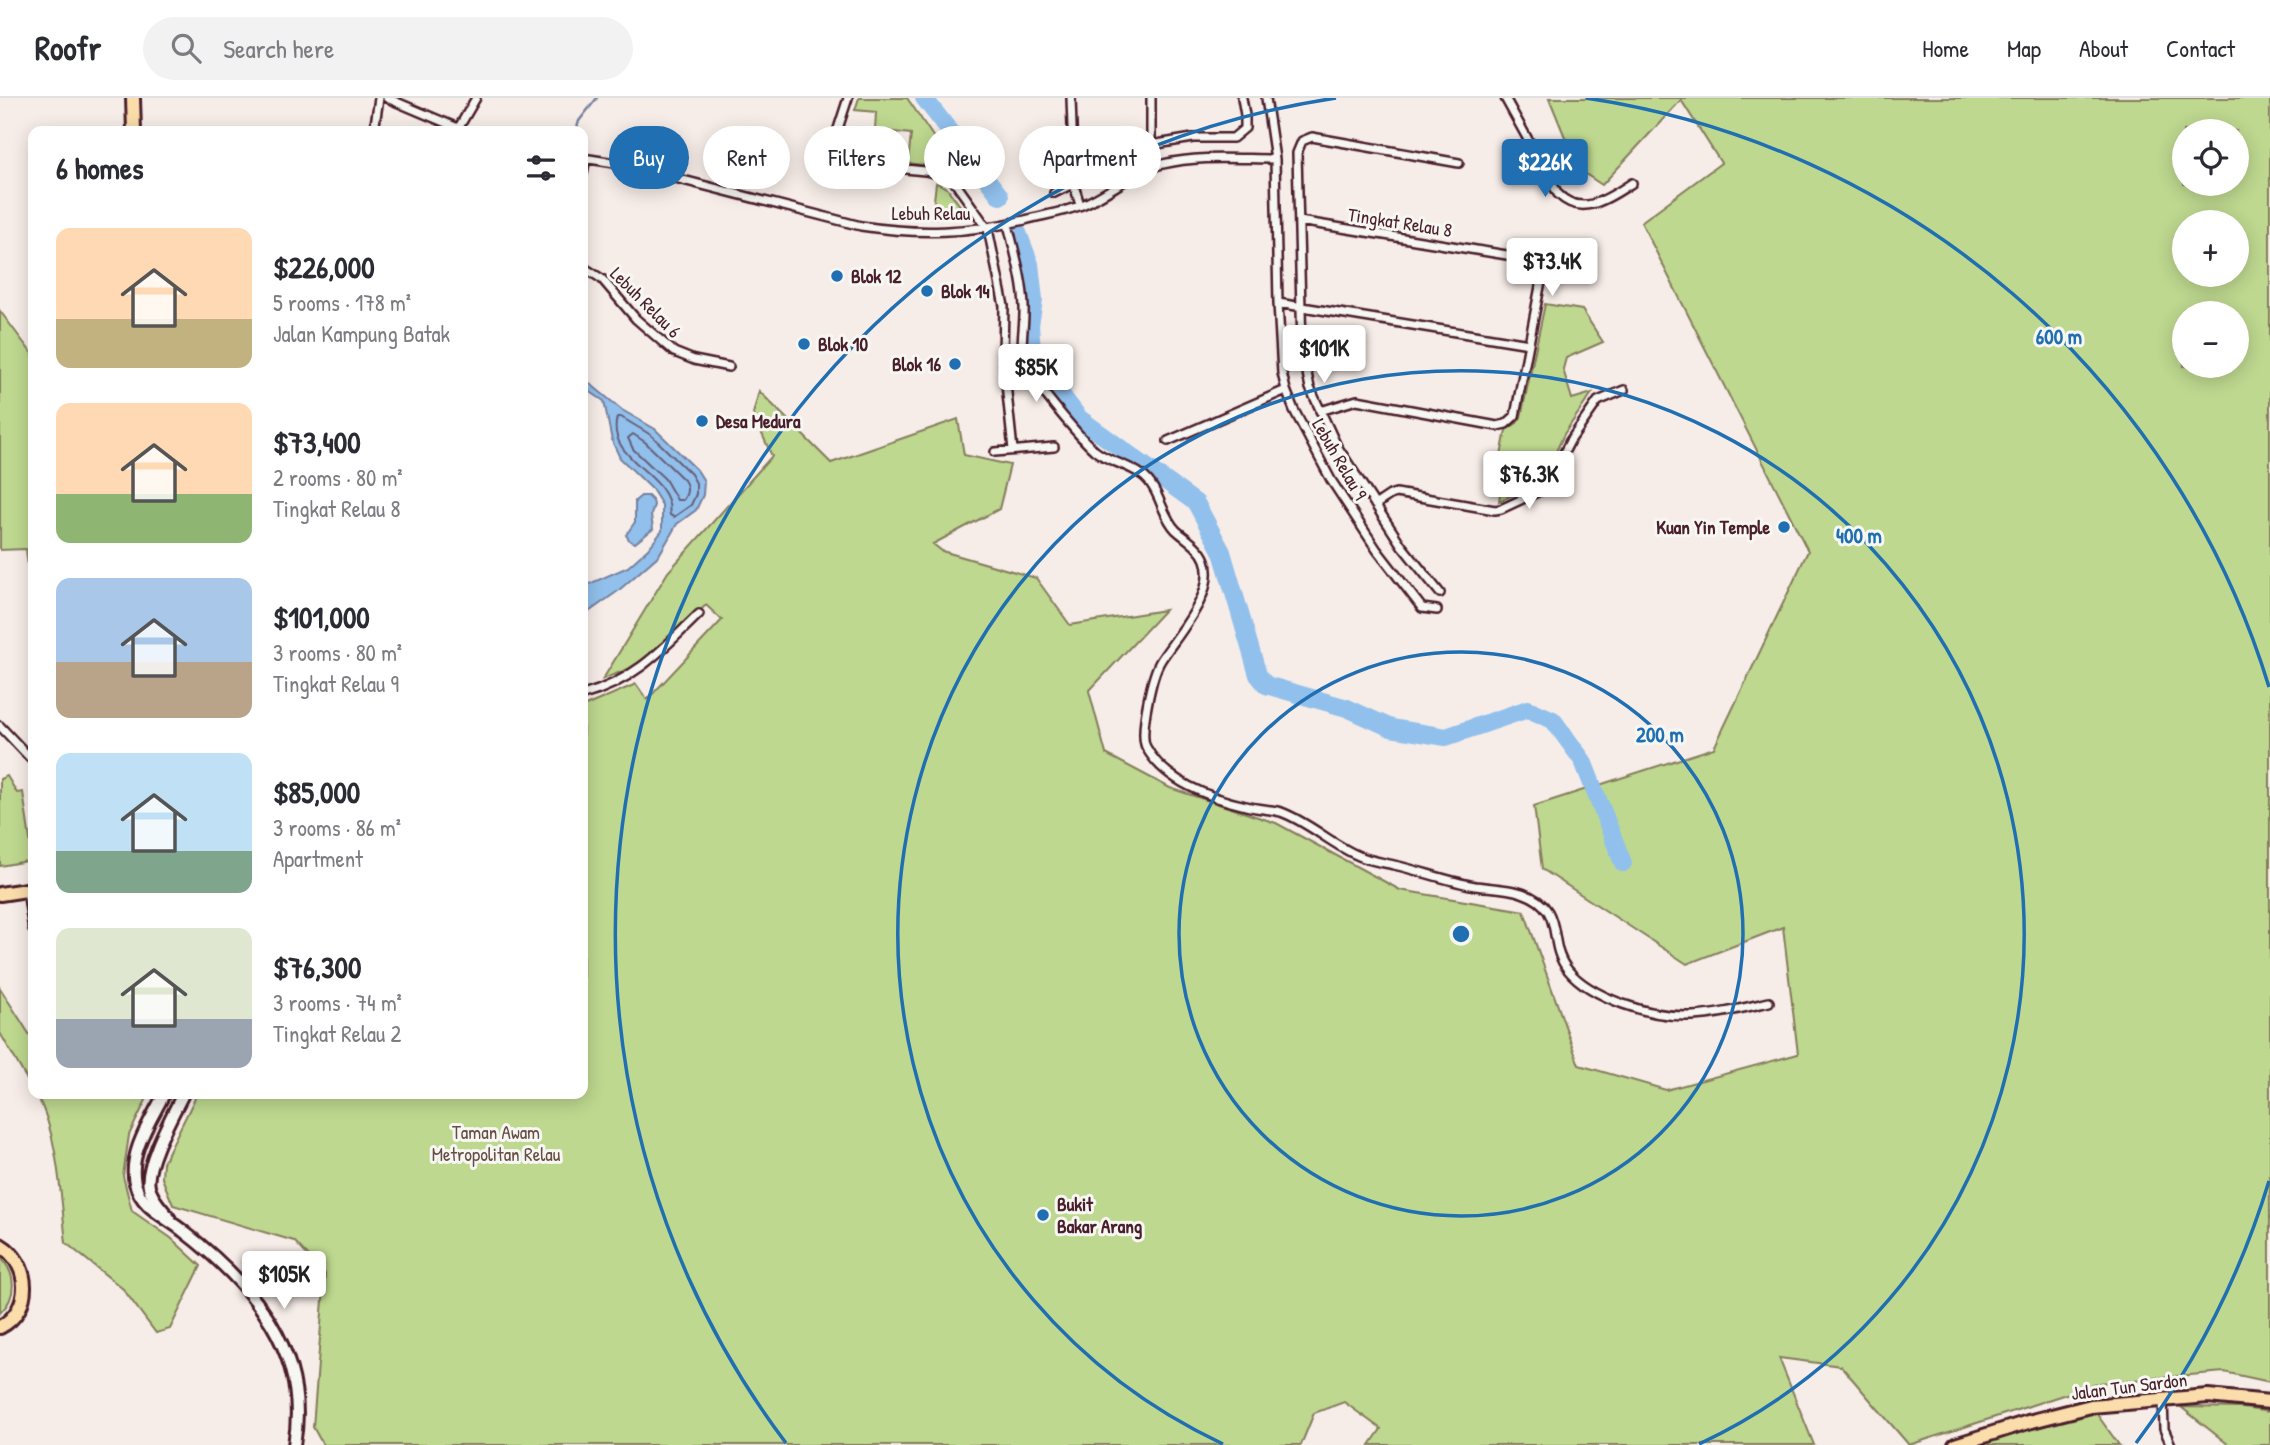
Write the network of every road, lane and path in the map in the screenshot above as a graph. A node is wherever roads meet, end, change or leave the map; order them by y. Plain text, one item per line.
1 (134, 98) edge
2 (379, 98) edge
3 (387, 98) edge
4 (476, 98) edge
5 (848, 98) edge
6 (1071, 98) edge
7 (1151, 98) edge
8 (1242, 98) edge
9 (1266, 98) edge
10 (1505, 98) edge
11 (134, 126) edge
12 (375, 126) edge
13 (453, 126) edge
14 (464, 126) edge
15 (1072, 126) edge
16 (1150, 126) edge
17 (1161, 142) edge
18 (588, 159) edge
19 (1275, 159) junction
20 (1459, 163) dead end
21 (1633, 183) dead end
22 (1064, 189) edge
23 (1075, 189) edge
24 (1054, 193) dead end
25 (1080, 205) junction
26 (1299, 221) junction
27 (1008, 224) junction
28 (988, 229) junction
29 (588, 270) edge
30 (1278, 303) junction
31 (1301, 307) junction
32 (1529, 344) junction
33 (729, 367) dead end
34 (1286, 390) junction
35 (1624, 390) dead end
36 (1320, 411) junction
37 (1168, 441) dead end
38 (1054, 447) dead end
39 (1013, 450) junction
40 (995, 452) dead end
41 (1375, 505) junction
42 (1440, 593) dead end
43 (1437, 610) dead end
44 (699, 614) dead end
45 (588, 694) edge
46 (0, 726) edge
47 (28, 756) edge
48 (28, 890) edge
49 (0, 894) edge
50 (1769, 1002) dead end
51 (162, 1099) edge
52 (181, 1099) edge
53 (172, 1222) junction
54 (0, 1245) edge
55 (0, 1327) edge
56 (2163, 1398) junction
57 (2270, 1402) edge
58 (294, 1445) edge
59 (1955, 1445) edge
60 (2171, 1445) edge

1 - 11 main road
2 - 12 street
3 - 13 street
4 - 14 street
5 - 28 street
6 - 15 street
7 - 16 street
8 - 17 street
9 - 19 street, Lebuh Relau 9
10 - 21 street
18 - 28 street, Lebuh Relau
19 - 25 street, Lebuh Relau
19 - 30 street, Lebuh Relau 9
20 - 26 street
22 - 24 street
23 - 25 street
25 - 27 street, Lebuh Relau
26 - 31 street
26 - 32 street, Tingkat Relau 8
27 - 28 street, Lebuh Relau
27 - 50 street
28 - 39 street
29 - 33 street, Lebuh Relau 6
30 - 31 street
30 - 34 street, Lebuh Relau 9
31 - 32 street
31 - 36 street
32 - 36 street
34 - 37 street
34 - 43 street, Lebuh Relau 9
35 - 41 street
36 - 41 street
38 - 39 street
39 - 40 street
41 - 42 street
44 - 45 street
46 - 47 street
48 - 49 main road
51 - 53 main road
52 - 53 main road
53 - 58 main road
54 - 55 main road
56 - 57 main road, Jalan Tun Sardon
56 - 59 main road, Jalan Tun Sardon
56 - 60 street

